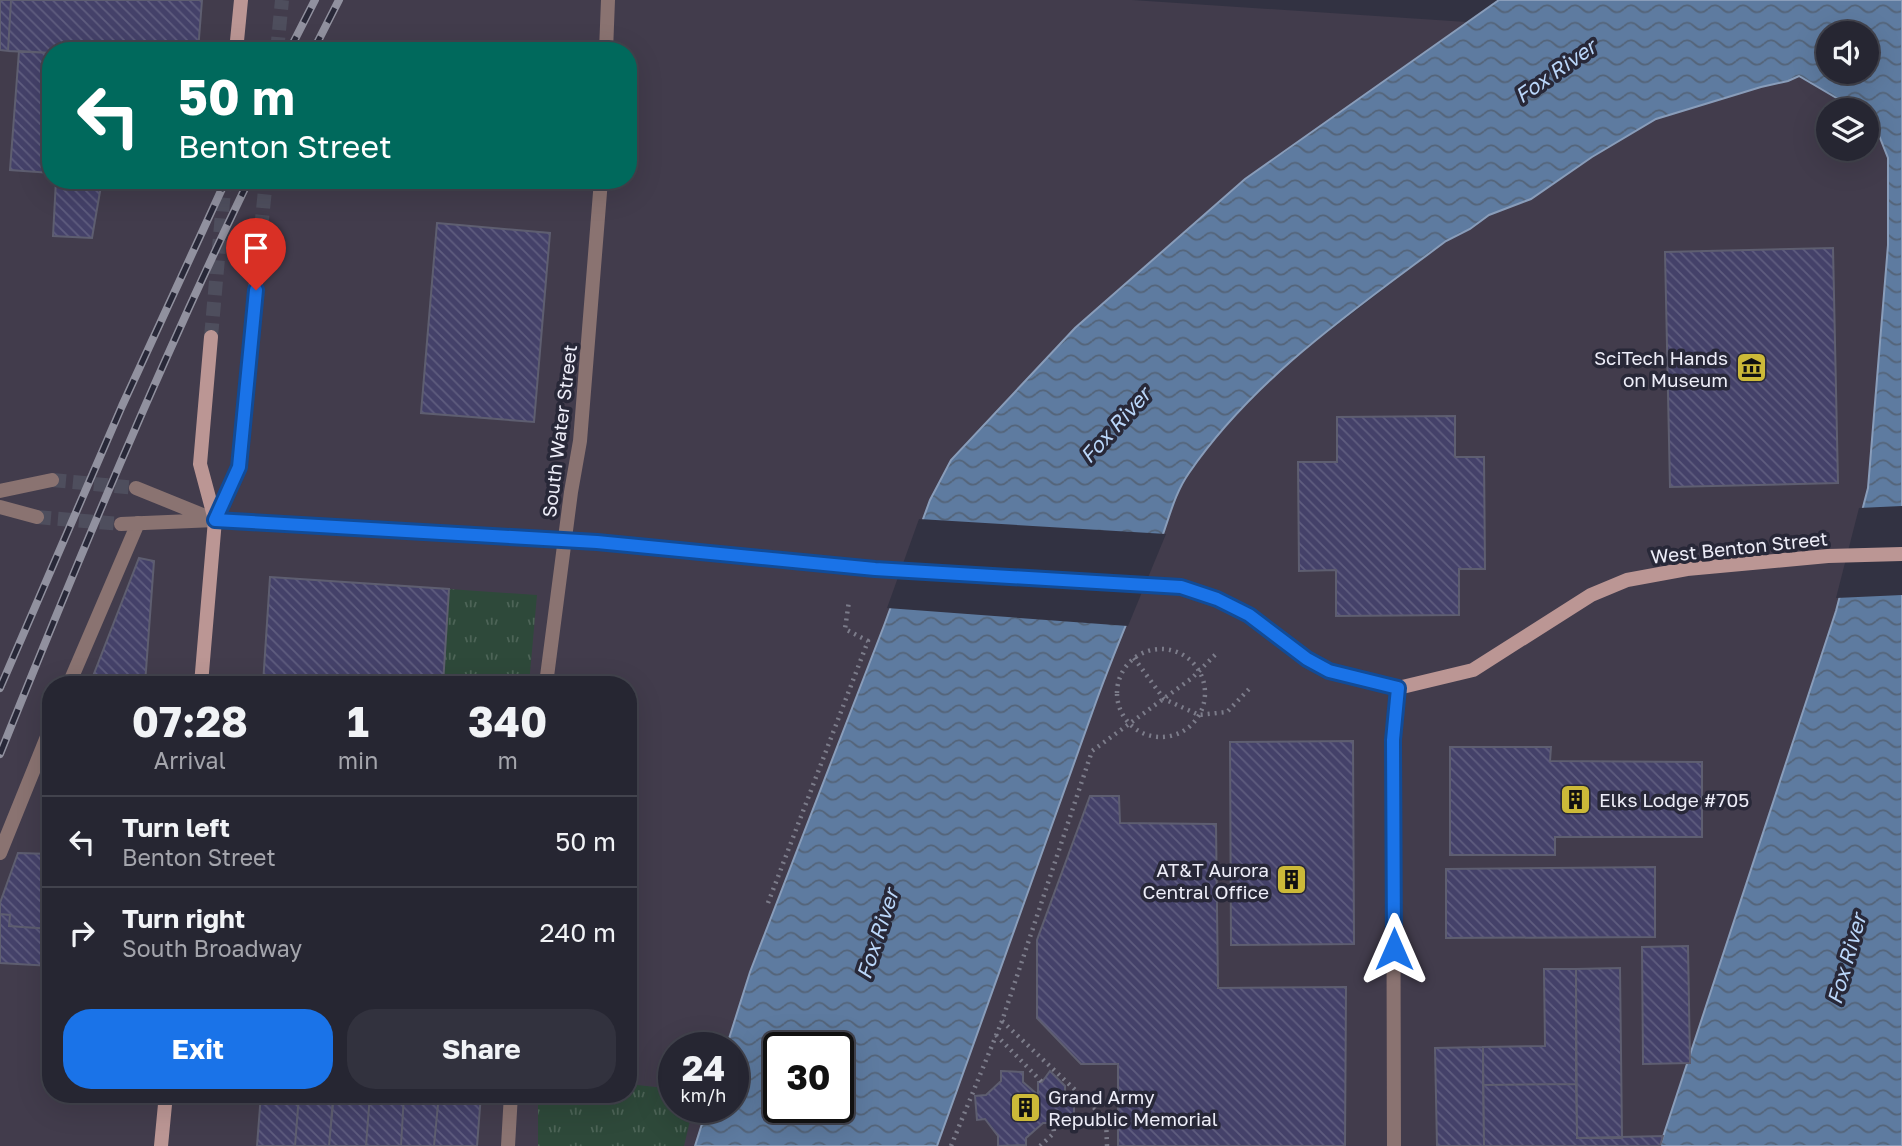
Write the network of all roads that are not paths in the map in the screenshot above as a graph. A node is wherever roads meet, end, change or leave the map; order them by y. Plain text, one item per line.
1 (241, 0) edge
2 (608, 0) edge
3 (237, 42) edge
4 (606, 42) edge
5 (600, 189) edge
6 (261, 229) tunnel mouth
7 (211, 337) tunnel mouth
8 (52, 480) tunnel mouth
9 (136, 488) tunnel mouth
10 (0, 491) edge
11 (0, 507) edge
12 (37, 517) tunnel mouth
13 (215, 520) junction
14 (138, 523) junction
15 (121, 524) tunnel mouth
16 (566, 540) junction
17 (1902, 554) edge
18 (72, 676) edge
19 (202, 676) edge
20 (547, 676) edge
21 (1398, 688) junction
22 (42, 749) edge
23 (0, 853) edge
24 (165, 1103) edge
25 (511, 1103) edge
26 (161, 1146) edge
27 (508, 1146) edge
28 (1394, 1146) edge

1 - 3 street
2 - 4 street
5 - 16 street, South Water Street
6 - 13 street
7 - 13 street
8 - 10 street
9 - 13 street
11 - 12 street
13 - 14 street
13 - 16 street
13 - 19 street
14 - 15 street
14 - 18 street
16 - 20 street, South Water Street
16 - 21 street
17 - 21 street, West Benton Street
21 - 28 street
22 - 23 street
24 - 26 street
25 - 27 street

